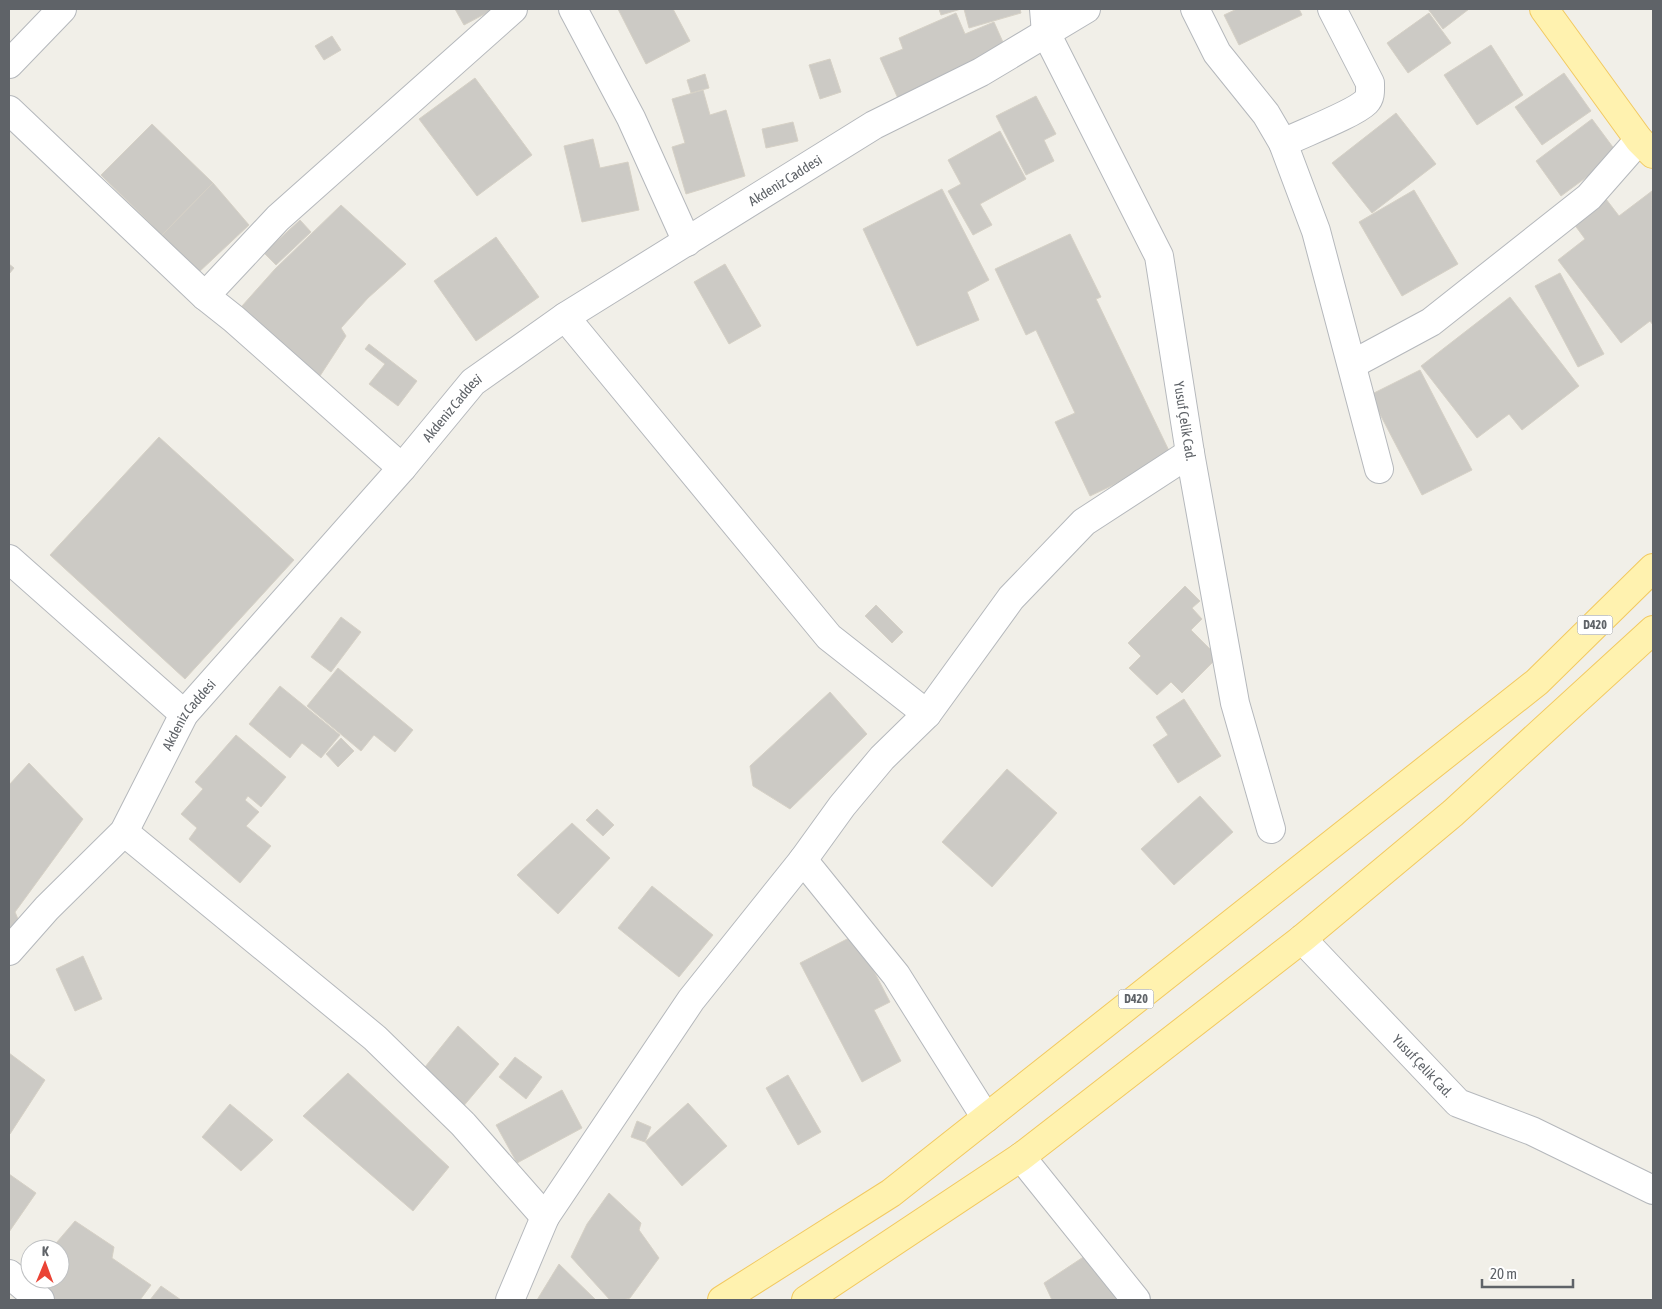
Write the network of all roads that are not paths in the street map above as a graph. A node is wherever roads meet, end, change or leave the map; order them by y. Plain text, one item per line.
1 (62, 9) edge
2 (513, 9) edge
3 (573, 9) edge
4 (1086, 9) edge
5 (1195, 9) edge
6 (1332, 9) edge
7 (1544, 9) edge
8 (1045, 21) edge
9 (9, 64) edge
10 (9, 110) edge
11 (1283, 143) junction
12 (1646, 147) edge
13 (687, 242) junction
14 (205, 296) junction
15 (565, 318) junction
16 (1353, 364) junction
17 (1190, 453) junction
18 (402, 468) junction
19 (1379, 469) dead end
20 (9, 559) edge
21 (1653, 568) edge
22 (1653, 630) edge
23 (184, 714) junction
24 (927, 714) junction
25 (1272, 829) dead end
26 (124, 832) junction
27 (803, 860) junction
28 (1302, 939) junction
29 (9, 952) edge
30 (986, 1118) junction
31 (1021, 1157) junction
32 (1653, 1190) edge
33 (545, 1217) junction
34 (9, 1274) edge
35 (40, 1300) edge
36 (510, 1300) edge
37 (722, 1300) edge
38 (806, 1300) edge
39 (1136, 1300) edge

1 - 9 street
2 - 14 street
3 - 13 street
4 - 8 street, Akdeniz Caddesi
5 - 11 street
6 - 11 street
7 - 12 main road
8 - 13 street, Akdeniz Caddesi
8 - 17 street, Yusuf Çelik Cad.
10 - 14 street
11 - 16 street
12 - 16 street
13 - 15 street, Akdeniz Caddesi
14 - 18 street
15 - 18 street, Akdeniz Caddesi
15 - 24 street
16 - 19 street
17 - 24 street
17 - 25 street, Yusuf Çelik Cad.
18 - 23 street, Akdeniz Caddesi
20 - 23 street
21 - 30 main road, D420
22 - 28 main road
23 - 26 street, Akdeniz Caddesi
24 - 27 street
26 - 29 street, Akdeniz Caddesi
26 - 33 street
27 - 30 street
27 - 33 street
28 - 31 main road
28 - 32 street, Yusuf Çelik Cad.
30 - 37 main road, D420
31 - 38 main road
31 - 39 street
33 - 36 street
34 - 35 street

